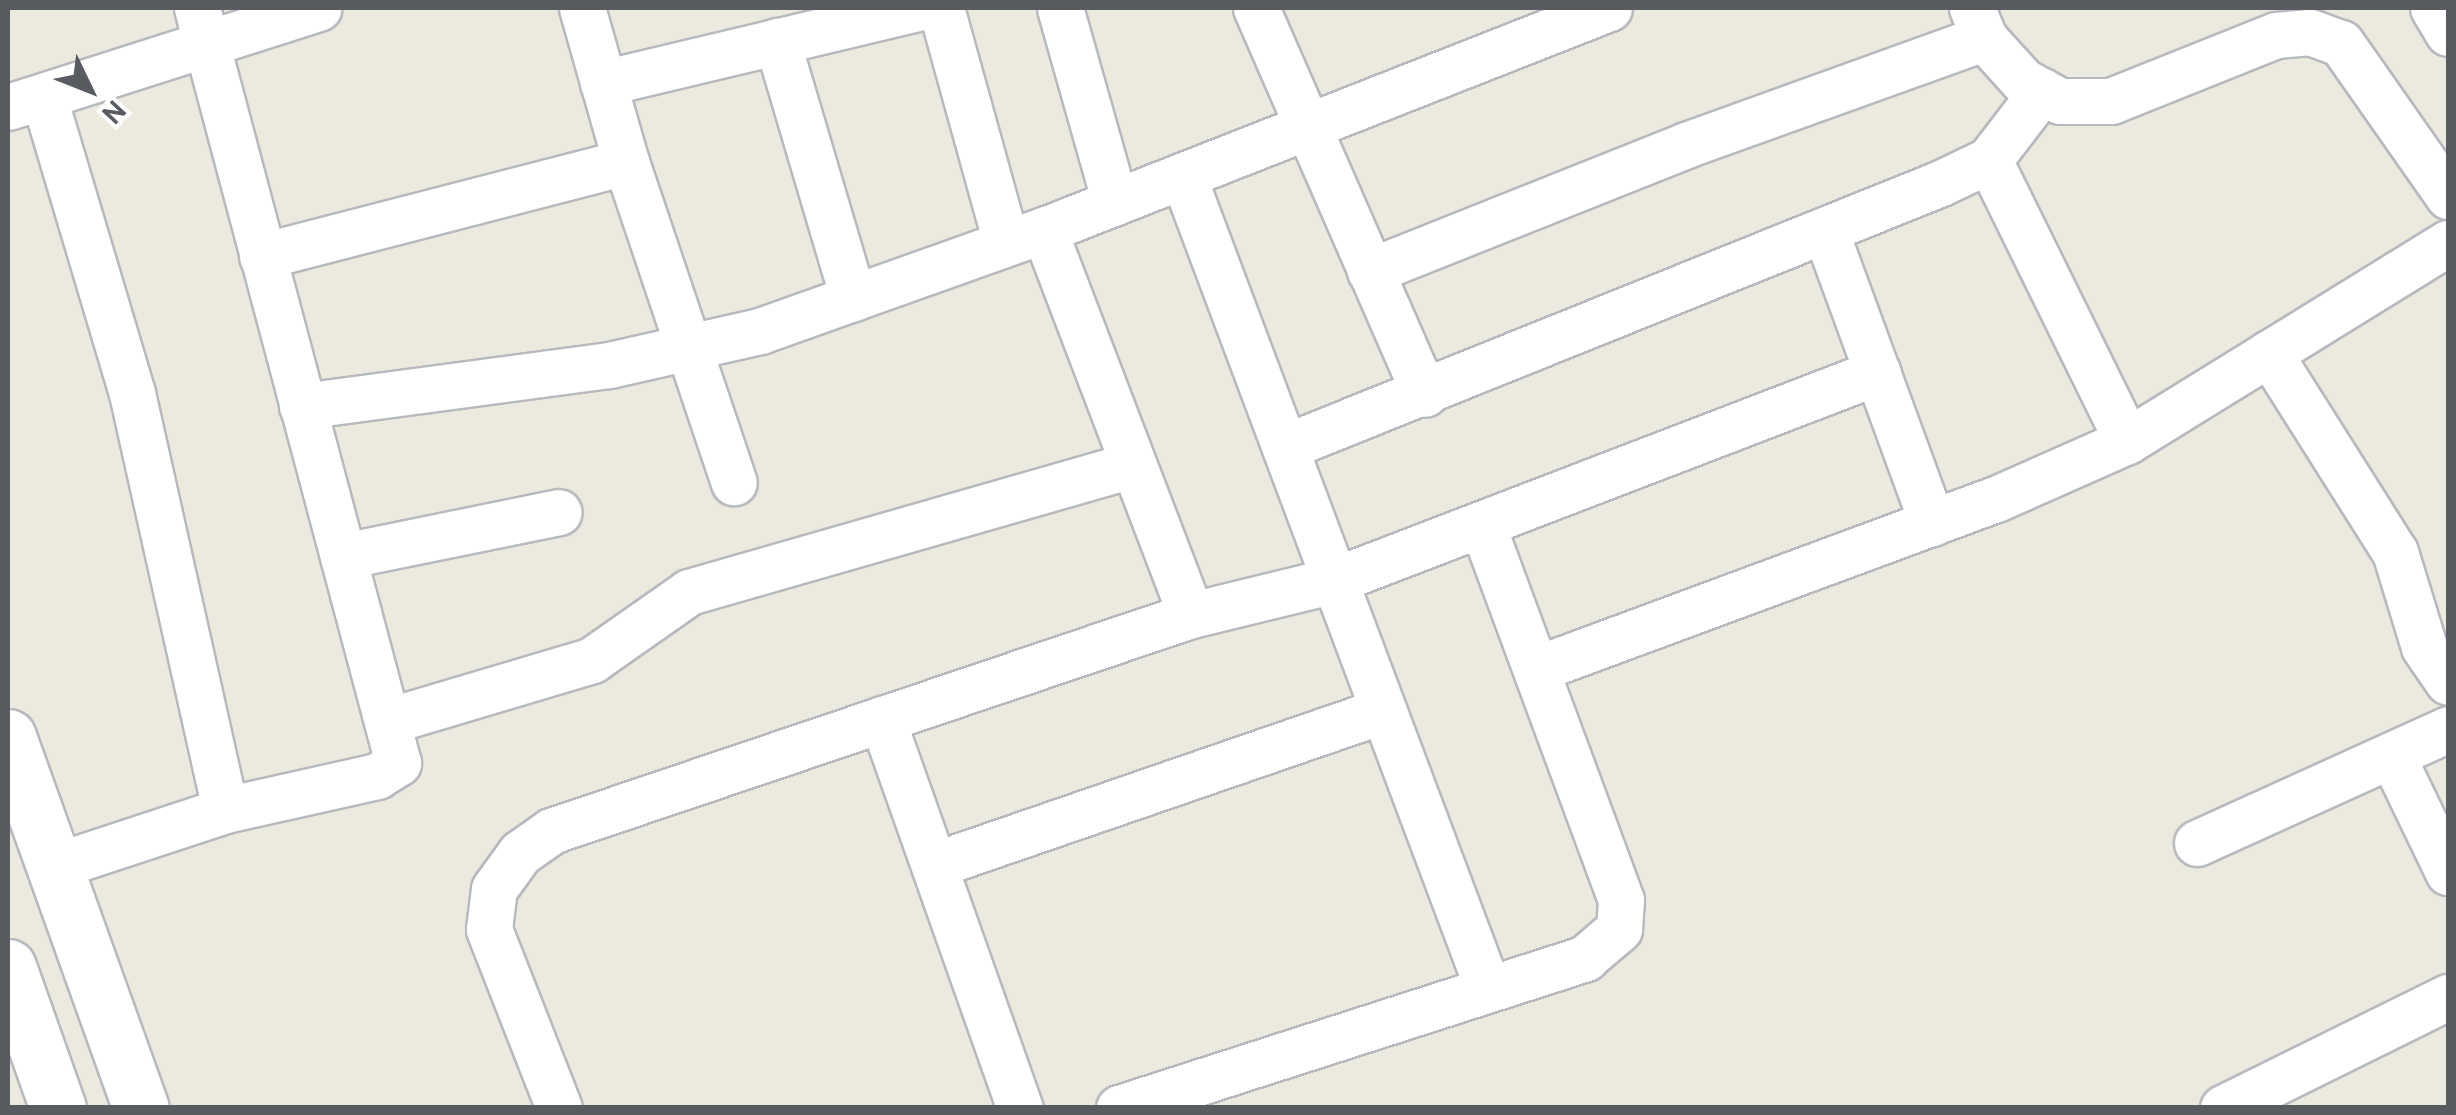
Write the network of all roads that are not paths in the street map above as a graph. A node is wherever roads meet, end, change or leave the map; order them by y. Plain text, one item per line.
1 (320, 8) edge
2 (582, 8) edge
3 (917, 8) edge
4 (941, 8) edge
5 (1060, 8) edge
6 (1256, 8) edge
7 (1609, 8) edge
8 (2434, 8) edge
9 (2323, 20) edge
10 (1978, 23) edge
11 (202, 26) edge
12 (2448, 33) edge
13 (777, 41) junction
14 (603, 83) junction
15 (2042, 92) junction
16 (26, 102) edge
17 (1307, 128) junction
18 (1989, 160) junction
19 (626, 162) junction
20 (1183, 176) junction
21 (2448, 196) edge
22 (1116, 202) junction
23 (1825, 230) junction
24 (1025, 237) junction
25 (2448, 243) edge
26 (262, 256) junction
27 (1370, 271) junction
28 (852, 298) junction
29 (690, 350) junction
30 (2270, 353) junction
31 (1877, 372) junction
32 (1425, 394) junction
33 (302, 406) junction
34 (2127, 441) junction
35 (1285, 447) junction
36 (1132, 465) junction
37 (734, 482) dead end
38 (559, 512) dead end
39 (1932, 523) junction
40 (1482, 525) junction
41 (343, 556) junction
42 (1335, 580) junction
43 (1191, 615) junction
44 (1536, 669) junction
45 (2448, 682) edge
46 (1384, 710) junction
47 (882, 719) junction
48 (388, 722) junction
49 (2448, 729) edge
50 (8, 737) edge
51 (2393, 758) junction
52 (225, 810) junction
53 (2197, 843) dead end
54 (55, 866) junction
55 (934, 866) junction
56 (2448, 872) edge
57 (8, 967) edge
58 (1488, 990) junction
59 (2448, 997) edge
60 (106, 1010) junction
61 (34, 1041) junction
62 (58, 1108) edge
63 (141, 1108) edge
64 (559, 1108) edge
65 (1020, 1108) edge
66 (1119, 1108) edge
67 (2223, 1108) edge

1 - 11 street
2 - 14 street
3 - 13 street
4 - 24 street
5 - 22 street
6 - 17 street
7 - 17 street
8 - 12 street
9 - 15 street
9 - 21 street
10 - 15 street
10 - 27 street
11 - 16 street
11 - 26 street
13 - 14 street
13 - 28 street
14 - 19 street
15 - 18 street
16 - 52 street
17 - 20 street
17 - 27 street
18 - 23 street
18 - 34 street
19 - 26 street
19 - 29 street
20 - 22 street
20 - 35 street
22 - 24 street
23 - 31 street
23 - 32 street
24 - 28 street
24 - 36 street
25 - 30 street
26 - 33 street
27 - 32 street
28 - 29 street
29 - 33 street
29 - 37 street
30 - 34 street
30 - 45 street
31 - 39 street
31 - 40 street
32 - 35 street
33 - 41 street
34 - 39 street
35 - 42 street
36 - 43 street
36 - 48 street
38 - 41 street
39 - 44 street
40 - 42 street
40 - 44 street
41 - 48 street
42 - 43 street
42 - 46 street
43 - 47 street
44 - 58 street
46 - 55 street
46 - 58 street
47 - 55 street
47 - 64 street
48 - 52 street
49 - 51 street
50 - 54 main road
51 - 53 street
51 - 56 street
52 - 54 street
54 - 60 main road
55 - 65 street
57 - 61 main road
58 - 66 street
59 - 67 street
60 - 61 main road
60 - 63 main road
61 - 62 main road

